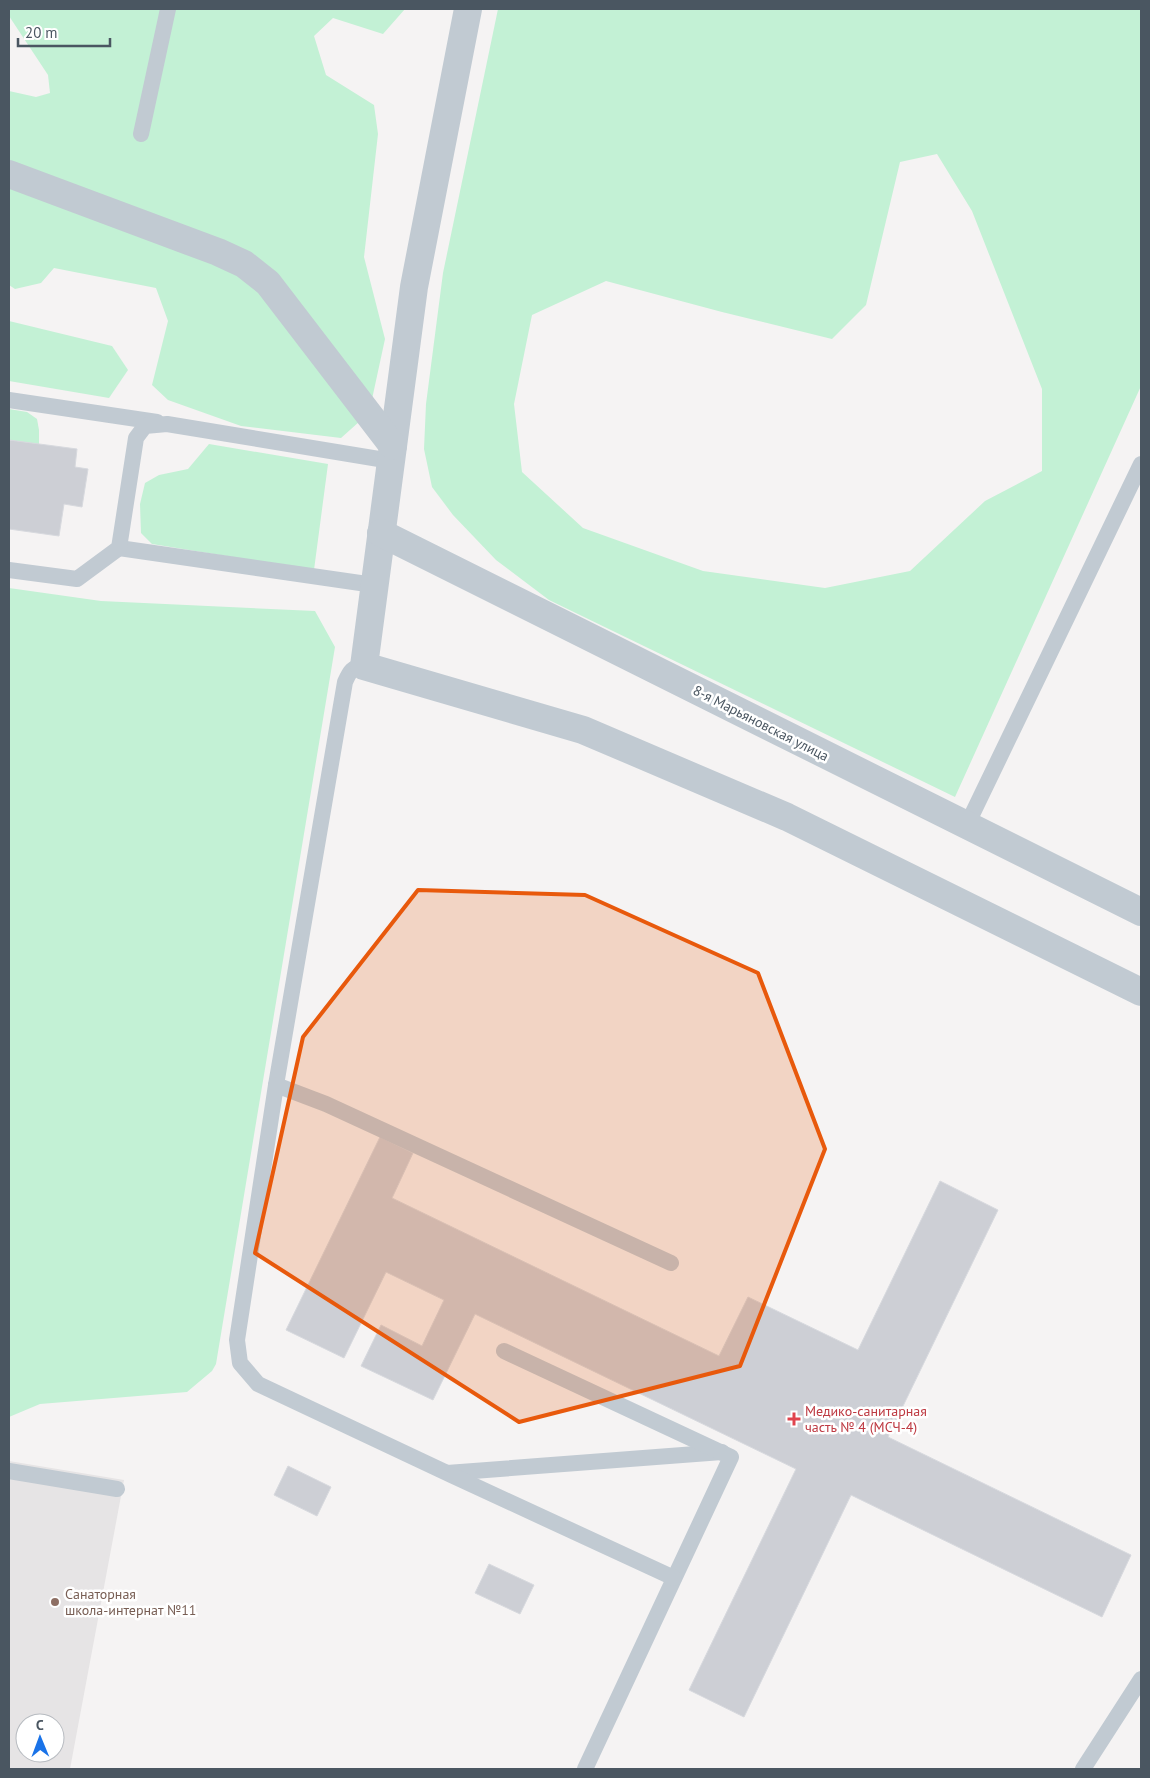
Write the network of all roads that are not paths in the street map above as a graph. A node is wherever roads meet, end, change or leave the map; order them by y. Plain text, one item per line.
1 (168, 9) edge
2 (468, 9) edge
3 (141, 134) dead end
4 (9, 174) edge
5 (9, 400) edge
6 (167, 424) junction
7 (392, 453) junction
8 (1141, 464) edge
9 (381, 533) junction
10 (119, 548) junction
11 (9, 570) edge
12 (374, 585) junction
13 (364, 666) junction
14 (967, 825) junction
15 (1141, 912) edge
16 (1141, 992) edge
17 (276, 1085) junction
18 (671, 1264) dead end
19 (504, 1351) dead end
20 (722, 1452) junction
21 (9, 1471) edge
22 (447, 1473) junction
23 (117, 1489) dead end
24 (674, 1578) junction
25 (1141, 1679) edge
26 (585, 1769) edge
27 (1083, 1769) edge

1 - 3 lane
2 - 7 street
4 - 7 street
5 - 6 lane
6 - 7 lane
6 - 10 lane
7 - 9 street
8 - 14 lane
9 - 12 street
9 - 14 street, 8-я Марьяновская улица
10 - 11 lane
10 - 12 lane
12 - 13 street
13 - 16 street
13 - 17 lane
14 - 15 street, 8-я Марьяновская улица
17 - 18 lane
17 - 22 lane
19 - 20 lane
20 - 22 lane
20 - 24 lane
21 - 23 lane
22 - 24 lane
24 - 26 lane
25 - 27 lane

